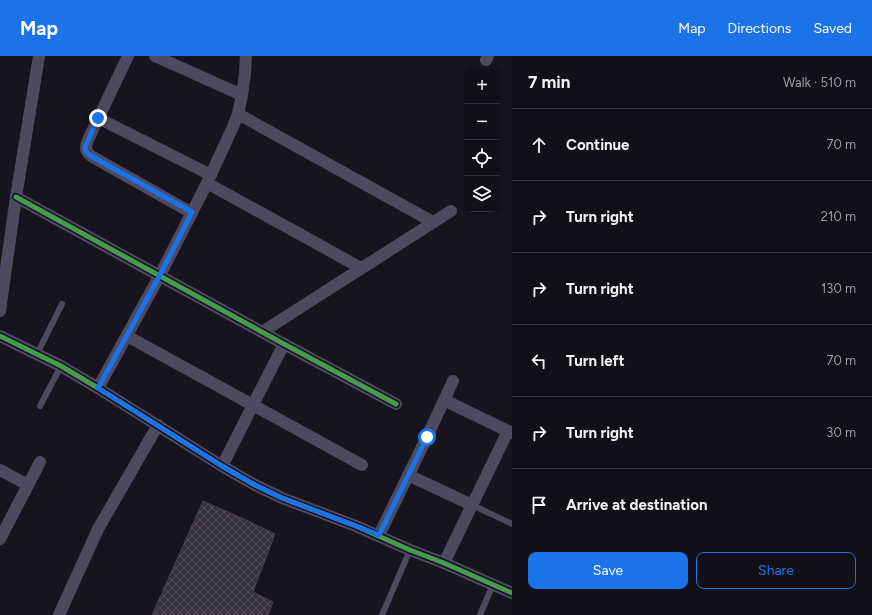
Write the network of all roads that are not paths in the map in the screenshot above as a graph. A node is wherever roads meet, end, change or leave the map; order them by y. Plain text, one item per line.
1 (39, 56) edge
2 (128, 56) edge
3 (154, 56) edge
4 (246, 56) edge
5 (242, 95) junction
6 (238, 114) junction
7 (98, 118) junction
8 (209, 179) junction
9 (16, 197) junction
10 (451, 211) dead end
11 (192, 212) junction
12 (433, 222) junction
13 (361, 268) junction
14 (160, 275) junction
15 (62, 304) dead end
16 (0, 311) edge
17 (262, 332) junction
18 (0, 336) edge
19 (127, 336) junction
20 (284, 344) junction
21 (37, 354) junction
22 (61, 366) junction
23 (453, 380) dead end
24 (98, 388) junction
25 (444, 400) junction
26 (396, 404) dead end
27 (253, 405) junction
28 (40, 406) dead end
29 (158, 426) junction
30 (510, 432) edge
31 (40, 462) dead end
32 (362, 465) dead end
33 (222, 466) junction
34 (0, 470) edge
35 (408, 475) junction
36 (28, 485) junction
37 (472, 505) junction
38 (512, 524) edge
39 (379, 535) junction
40 (0, 539) edge
41 (410, 550) junction
42 (444, 563) junction
43 (493, 584) junction
44 (512, 593) edge
45 (59, 615) edge
46 (382, 615) edge
47 (480, 615) edge

1 - 9 street
2 - 7 street
3 - 5 street
4 - 5 street
5 - 6 street
6 - 8 street
6 - 12 street
7 - 8 street
7 - 11 street
8 - 11 street
8 - 13 street
9 - 14 street
9 - 16 street
10 - 12 street
11 - 14 street
12 - 13 street
13 - 17 street
14 - 17 street
14 - 19 street
15 - 21 lane
17 - 20 street
18 - 21 street
19 - 24 street
19 - 27 street
20 - 26 street
20 - 27 street
21 - 22 street
22 - 24 street
22 - 28 lane
23 - 25 street
24 - 29 street
25 - 30 street
25 - 35 street
27 - 32 street
27 - 33 street
29 - 33 street
29 - 45 street
30 - 37 street
31 - 36 street
33 - 39 street
34 - 36 street
35 - 37 street
35 - 39 street
36 - 40 street
37 - 38 lane
37 - 42 street
39 - 41 street
41 - 42 street
41 - 46 lane
42 - 43 street
43 - 44 street
43 - 47 lane

